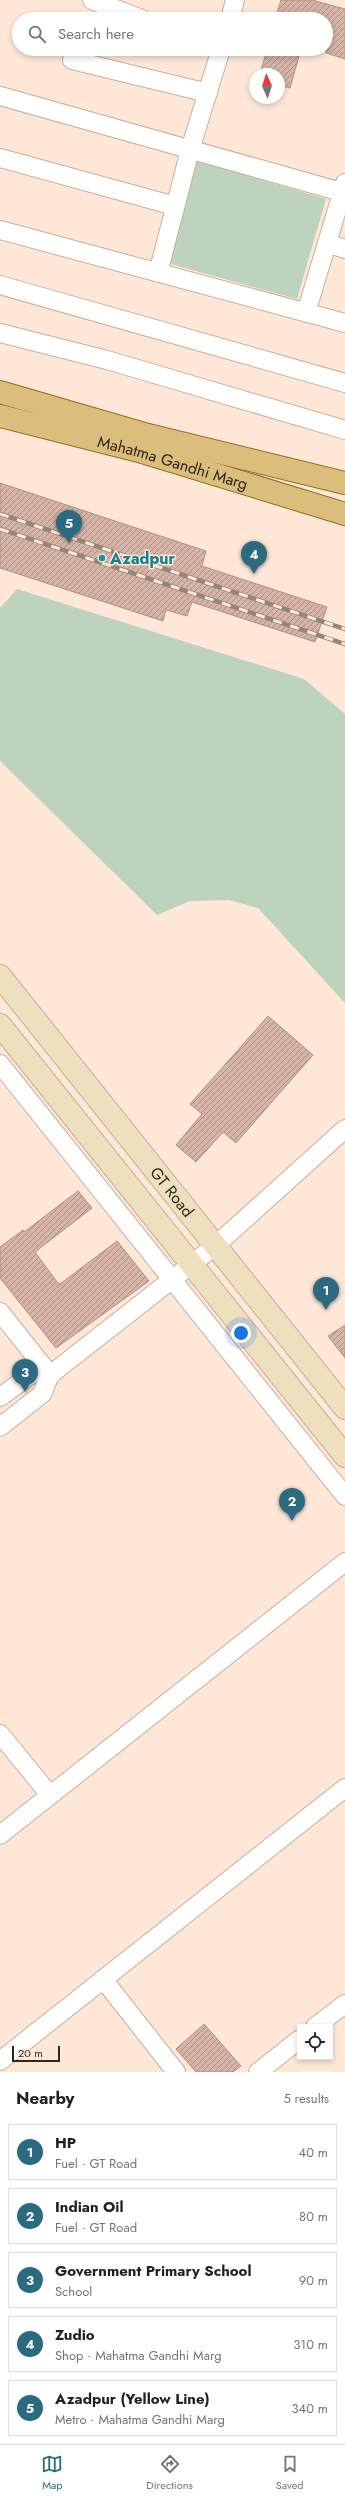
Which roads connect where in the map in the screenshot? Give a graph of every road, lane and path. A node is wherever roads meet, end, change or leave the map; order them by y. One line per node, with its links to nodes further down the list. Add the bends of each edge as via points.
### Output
1 (92, 0): 3 (street)
2 (236, 0): 4 (street)
3 (124, 12)
4 (232, 12)
5 (219, 56): 7 (street)
6 (72, 60): 7 (street)
7 (208, 93): 9 (street)
8 (0, 96): 9 (street)
9 (190, 150): 11 (street); 12 (street)
10 (0, 158): 12 (street)
11 (344, 189): 14 (street)
12 (175, 206): 16 (street)
13 (0, 230): 16 (street)
14 (327, 243): 15 (street); 18 (street)
15 (345, 249)
16 (158, 273): 18 (street)
17 (0, 285): 21 (street)
18 (306, 313): 19 (street)
19 (345, 323)
20 (0, 333): 24 (street, via 107,360)
21 (345, 383)
22 (0, 392): 25 (main road, Mahatma Gandhi Marg, via 148,435)
23 (0, 416): 26 (main road, Mahatma Gandhi Marg, via 139,451)
24 (345, 430)
25 (345, 483)
26 (345, 514)
27 (0, 976): 31 (main road, GT Road)
28 (0, 1025): 32 (main road, GT Road)
29 (0, 1064): 33 (street)
30 (345, 1129): 31 (street)
31 (216, 1245): 32 (street); 37 (main road, GT Road)
32 (192, 1265): 33 (street); 39 (main road, GT Road)
33 (172, 1279): 35 (street); 40 (street)
34 (0, 1312): 35 (street)
35 (46, 1370): 36 (street); 38 (street, via 42,1394)
36 (0, 1397)
37 (345, 1408)
38 (0, 1427)
39 (345, 1456)
40 (345, 1496)
41 (345, 1562): 44 (street)
42 (0, 1734): 44 (street)
43 (345, 1788): 46 (street)
44 (50, 1795): 45 (street)
45 (0, 1835)
46 (103, 1979): 50 (street); 51 (street)
47 (345, 2004): 48 (street)
48 (319, 2024)
49 (297, 2041): 52 (street)
50 (0, 2061)
51 (176, 2072)
52 (258, 2072)

